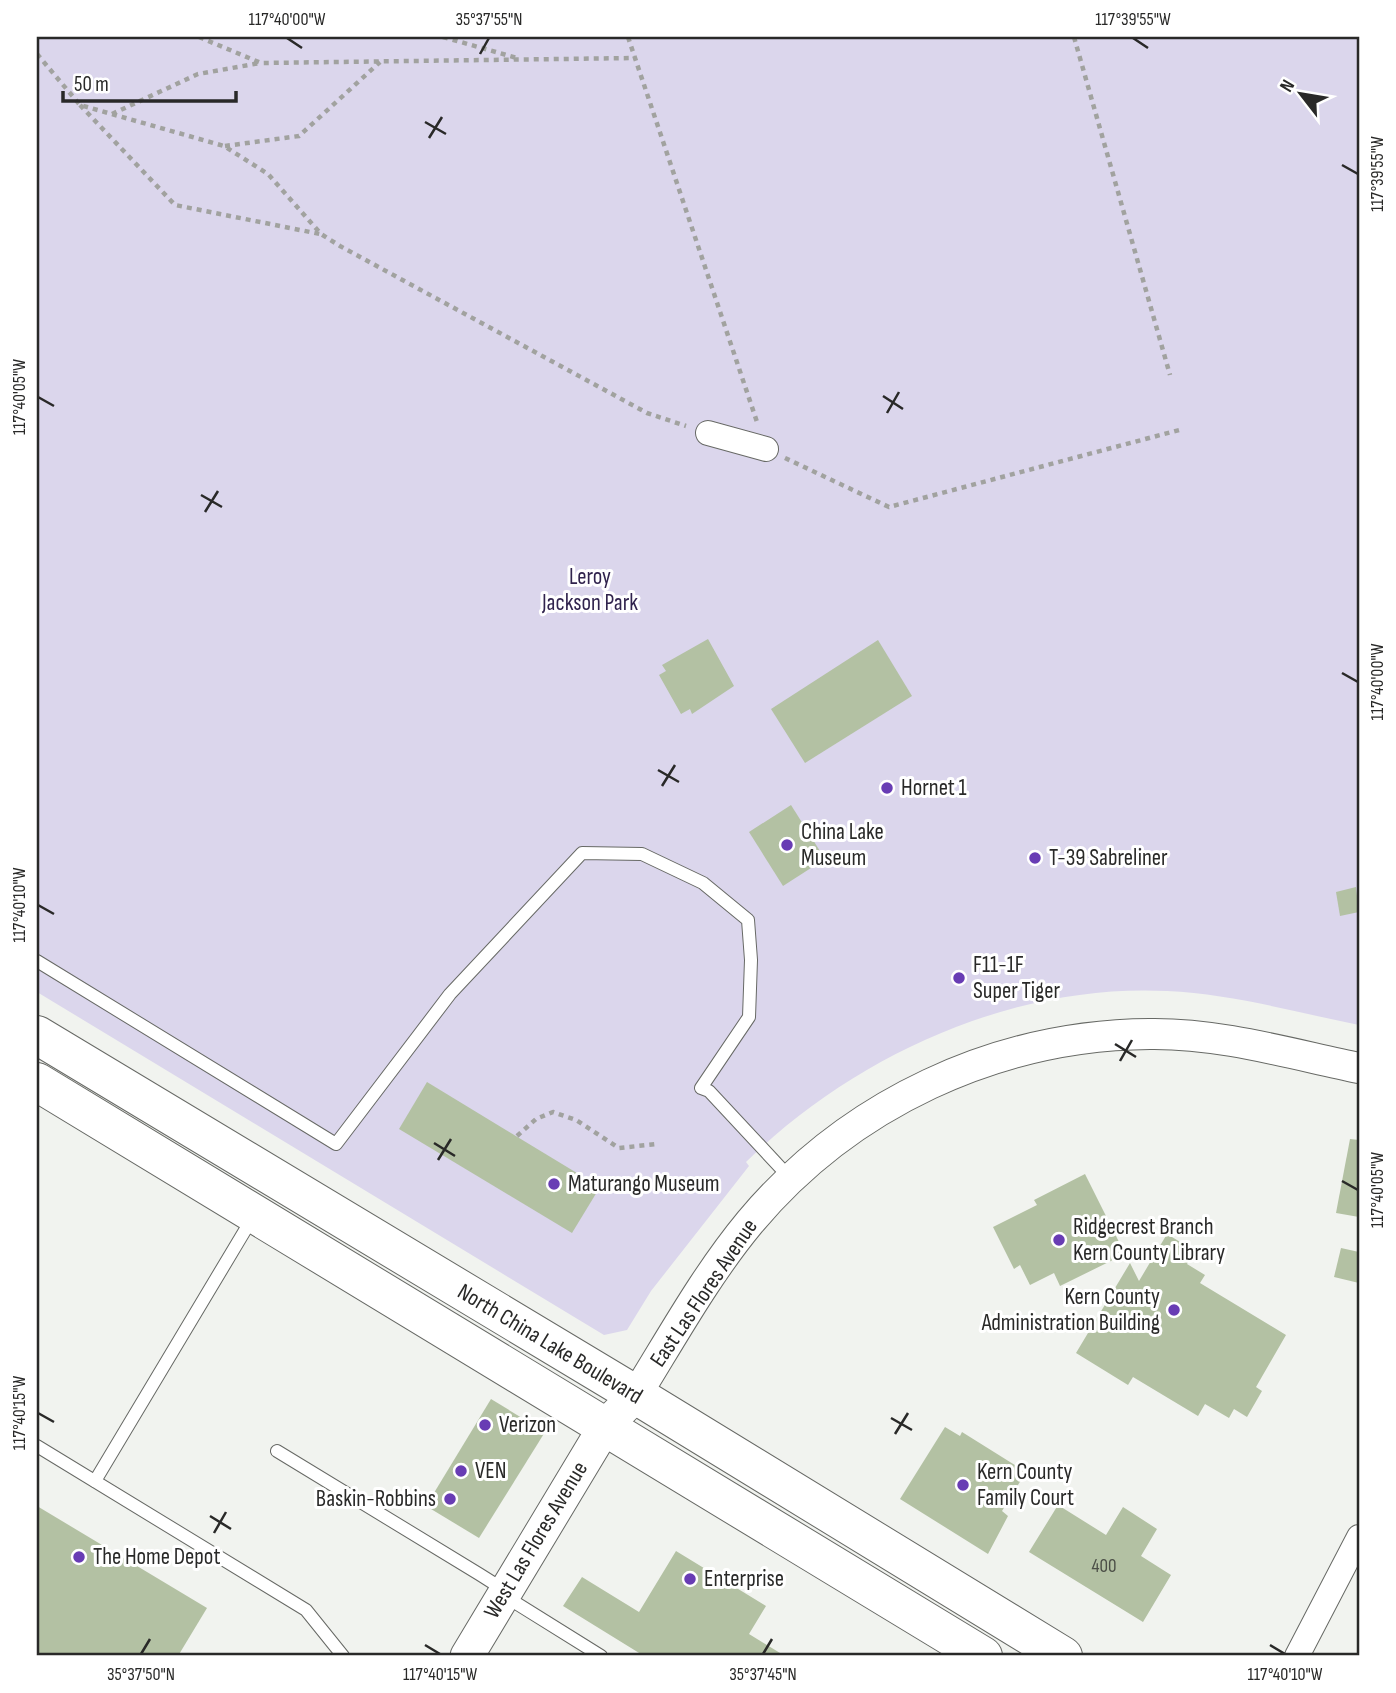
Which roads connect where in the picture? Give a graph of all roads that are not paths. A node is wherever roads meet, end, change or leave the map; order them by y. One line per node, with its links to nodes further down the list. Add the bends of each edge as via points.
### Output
1 (708, 433): 2 (street)
2 (766, 449)
3 (37, 961): 9 (lane, via 335,1144 450,993 582,853 642,854 703,883 748,920 749,1017 701,1088 709,1091)
4 (37, 1035): 8 (main road, North China Lake Boulevard)
5 (37, 1059): 8 (main road, via 102,1099)
6 (1359, 1068): 9 (street, East Las Flores Avenue, via 1193,1037 1139,1034 1051,1043 926,1083 843,1136)
7 (37, 1082): 10 (main road, North China Lake Boulevard)
8 (163, 1112): 11 (main road, North China Lake Boulevard)
9 (792, 1180): 11 (street, East Las Flores Avenue, via 722,1259)
10 (254, 1214): 12 (main road, North China Lake Boulevard); 15 (lane)
11 (636, 1395): 12 (main road, West Las Flores Avenue); 22 (main road, North China Lake Boulevard)
12 (606, 1425): 17 (main road, West Las Flores Avenue); 21 (main road, North China Lake Boulevard)
13 (37, 1446): 15 (lane)
14 (277, 1451): 17 (lane, via 498,1586)
15 (95, 1481): 18 (lane, via 306,1610)
16 (1359, 1537): 23 (street)
17 (503, 1595): 19 (main road, West Las Flores Avenue); 20 (lane)
18 (344, 1656)
19 (467, 1656)
20 (601, 1656)
21 (983, 1656)
22 (1063, 1656)
23 (1297, 1656)

